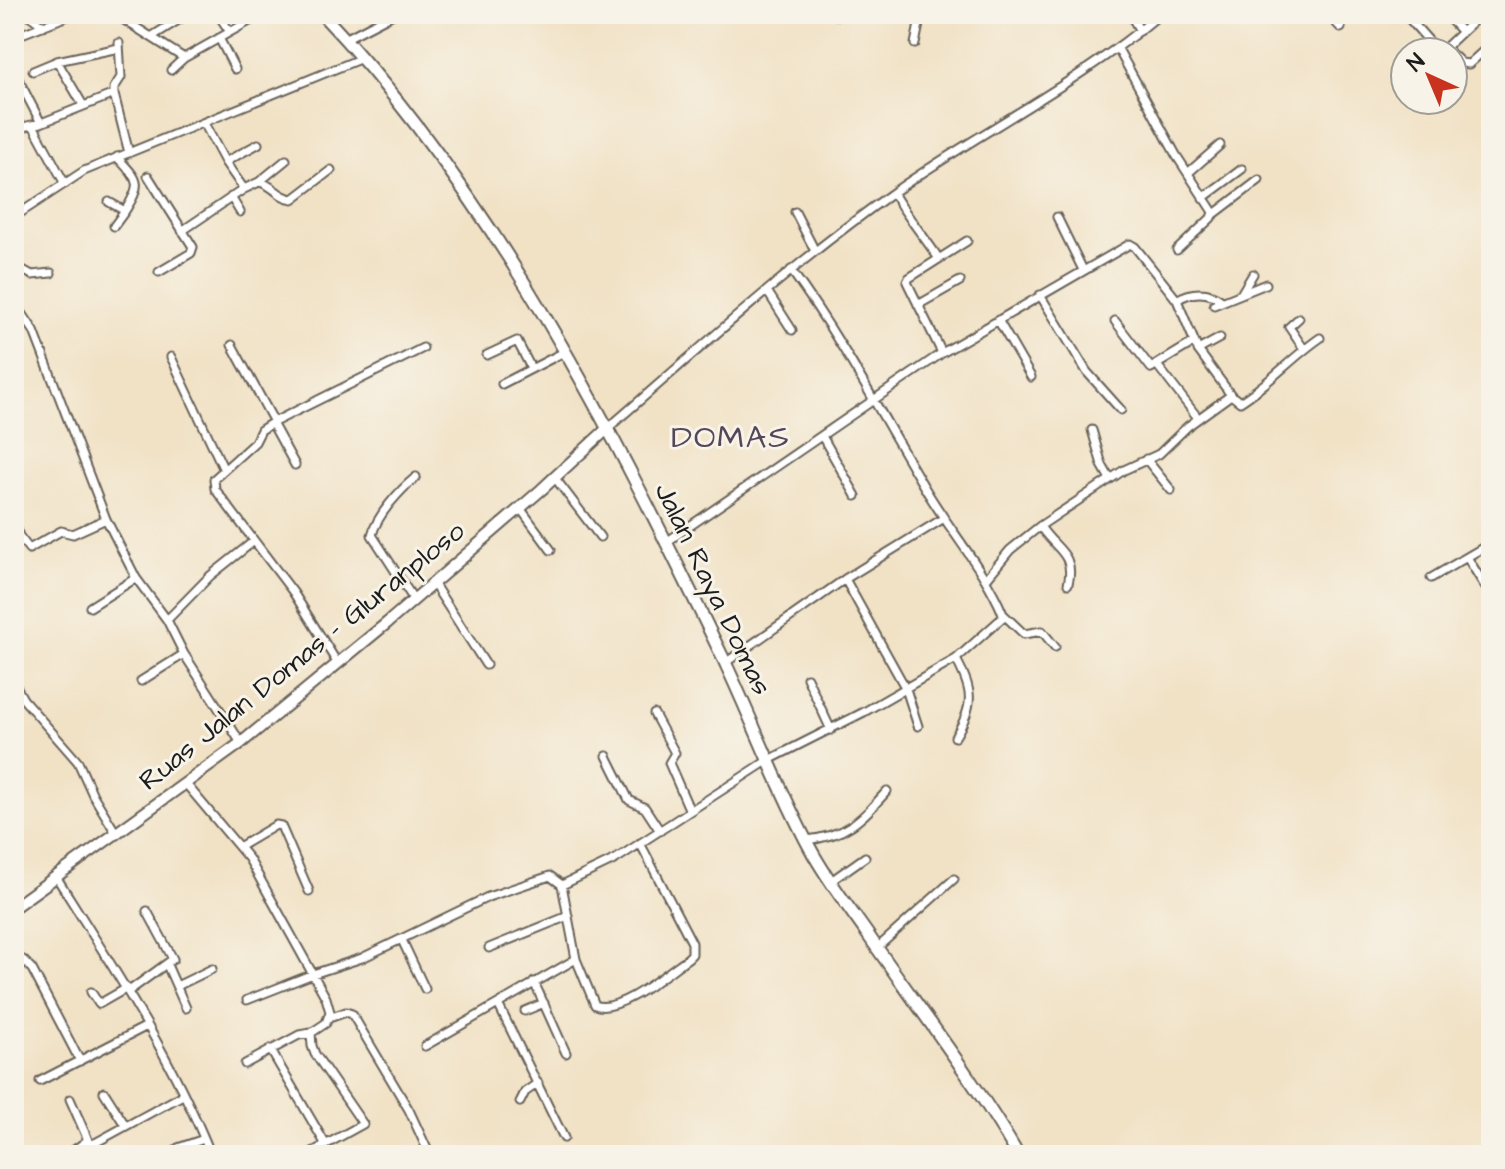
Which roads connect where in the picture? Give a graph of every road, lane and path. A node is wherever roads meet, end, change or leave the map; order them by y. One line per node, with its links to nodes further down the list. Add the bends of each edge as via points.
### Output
1 (28, 14): 17 (street)
2 (73, 14): 17 (street)
3 (108, 14): 4 (street)
4 (116, 14): 25 (street)
5 (188, 14): 25 (street)
6 (218, 14): 20 (street)
7 (262, 14): 20 (street)
8 (322, 14): 27 (highway, Jalan Raya Domas)
9 (393, 14): 27 (street)
10 (921, 14): 28 (street)
11 (1130, 14): 19 (street)
12 (1160, 14): 19 (street)
13 (1328, 14): 18 (street)
14 (1405, 14): 22 (street)
15 (1445, 14): 21 (street)
16 (1481, 14): 21 (street)
17 (43, 26): 24 (street)
18 (1341, 28)
19 (1140, 31): 30 (street)
20 (230, 32): 26 (street)
21 (1462, 32): 23 (street)
22 (1424, 36)
23 (1459, 36)
24 (14, 37)
25 (151, 37): 31 (street)
26 (219, 38): 31 (street); 35 (street)
27 (345, 39): 32 (highway, Jalan Raya Domas)
28 (915, 44)
29 (1491, 44): 34 (street)
30 (1118, 49): 52 (street); 58 (street)
31 (184, 58): 36 (street)
32 (362, 58): 41 (street); 101 (highway, Jalan Raya Domas, via 449,169)
33 (57, 61): 38 (street); 39 (street, via 119,46 121,77); 40 (street)
34 (1469, 64)
35 (235, 69)
36 (171, 70)
37 (14, 71): 42 (street)
38 (33, 71)
39 (114, 94): 40 (street); 46 (street)
40 (83, 105): 42 (street)
41 (204, 123): 46 (street); 49 (street)
42 (37, 124): 43 (street); 56 (street)
43 (18, 128)
44 (258, 144): 49 (street)
45 (1220, 145): 52 (street)
46 (129, 153): 47 (street)
47 (117, 157): 56 (street); 63 (street, via 138,186)
48 (286, 160): 55 (street)
49 (225, 162): 57 (street)
50 (1242, 169): 60 (street)
51 (331, 170): 55 (street, via 293,199)
52 (1188, 173): 60 (street)
53 (148, 176): 70 (street)
54 (1259, 180): 67 (street)
55 (259, 182): 57 (street)
56 (65, 184): 66 (street)
57 (244, 189): 59 (street)
58 (893, 193): 73 (street); 74 (street)
59 (231, 197): 64 (street); 70 (street)
60 (1203, 198): 67 (street)
61 (109, 202): 63 (street)
62 (14, 205): 66 (street)
63 (125, 211): 69 (street)
64 (240, 212)
65 (795, 212): 73 (street)
66 (17, 215)
67 (1213, 215): 72 (street)
68 (1057, 217): 77 (street)
69 (114, 226)
70 (182, 231): 78 (street, via 193,247 191,253)
71 (967, 241): 74 (street)
72 (1177, 250)
73 (815, 251): 76 (street)
74 (939, 259): 89 (street, via 907,282)
75 (14, 265): 79 (street, via 32,275)
76 (791, 270): 83 (street); 110 (street)
77 (1083, 270): 85 (street); 86 (street, via 1130,244)
78 (159, 272)
79 (51, 273)
80 (1253, 274): 84 (street)
81 (960, 281): 89 (street)
82 (1266, 284): 84 (street)
83 (767, 291): 94 (street); 114 (street)
84 (1241, 294): 88 (street)
85 (1040, 295): 92 (street); 111 (street, via 1087,372)
86 (1177, 300): 88 (street, via 1195,293); 98 (street)
87 (14, 301): 127 (street, via 34,331)
88 (1222, 301): 90 (street)
89 (918, 305): 102 (street)
90 (1214, 305)
91 (1299, 318): 100 (street, via 1289,327)
92 (998, 320): 102 (street); 107 (street)
93 (1115, 321): 105 (street, via 1146,365)
94 (792, 330)
95 (1220, 338): 98 (street)
96 (1320, 338): 100 (street)
97 (232, 345): 113 (street)
98 (1196, 346): 105 (street); 109 (street)
99 (423, 348): 113 (street)
100 (1304, 349): 109 (street, via 1242,401)
101 (566, 351): 106 (street); 114 (highway, Jalan Raya Domas)
102 (942, 353): 110 (street)
103 (487, 355): 106 (street, via 517,341)
104 (171, 357): 119 (street)
105 (1157, 365): 112 (street)
106 (531, 368): 108 (street)
107 (1031, 377)
108 (502, 384)
109 (1231, 395): 112 (street)
110 (874, 399): 116 (street); 126 (street)
111 (1121, 410)
112 (1198, 418): 117 (street, via 1159,454)
113 (273, 423): 118 (street); 119 (street)
114 (608, 428): 121 (main road, Ruas Jalan Domas - Gluranploso); 133 (highway, Jalan Raya Domas)
115 (1092, 430): 122 (street)
116 (822, 436): 124 (street); 133 (street)
117 (1146, 459): 122 (street); 123 (street)
118 (295, 465)
119 (224, 470): 132 (street, via 214,479 215,489)
120 (416, 477): 146 (street, via 372,530)
121 (555, 478): 125 (main road, Ruas Jalan Domas - Gluranploso); 131 (street)
122 (1110, 479): 129 (street)
123 (1171, 490)
124 (856, 496)
125 (520, 508): 135 (street); 143 (main road, Ruas Jalan Domas - Gluranploso)
126 (944, 518): 139 (street); 141 (street)
127 (106, 519): 130 (street, via 73,534 61,531 29,549); 138 (street)
128 (15, 526): 130 (street)
129 (1040, 526): 139 (street); 144 (street, via 1067,556)
130 (16, 537)
131 (600, 537)
132 (254, 541): 149 (street); 154 (street)
133 (665, 543): 153 (highway, Jalan Raya Domas)
134 (1491, 543): 136 (street)
135 (551, 550)
136 (1467, 557): 140 (street); 142 (street)
137 (1491, 577): 142 (street)
138 (136, 578): 147 (street); 149 (street)
139 (987, 578): 148 (street)
140 (1431, 578)
141 (845, 579): 153 (street); 159 (street)
142 (1482, 582): 145 (street)
143 (433, 583): 146 (main road, Ruas Jalan Domas - Gluranploso); 155 (street)
144 (1068, 584)
145 (1491, 596)
146 (414, 600): 154 (main road, Ruas Jalan Domas - Gluranploso)
147 (90, 607)
148 (1003, 614): 150 (street, via 1024,634 1042,631); 152 (street)
149 (167, 620): 151 (street)
150 (1055, 647)
151 (184, 654): 157 (street); 166 (street)
152 (956, 659): 159 (street); 165 (street, via 970,689)
153 (725, 663): 168 (highway, Jalan Raya Domas)
154 (338, 664): 166 (main road, Ruas Jalan Domas - Gluranploso)
155 (486, 665)
156 (807, 678): 164 (street)
157 (141, 681)
158 (14, 683): 160 (street)
159 (906, 689): 163 (street); 164 (street)
160 (23, 699): 161 (street); 173 (street, via 78,762)
161 (14, 705)
162 (654, 714): 171 (street, via 675,753 669,763)
163 (918, 726)
164 (831, 730): 168 (street)
165 (955, 737)
166 (241, 743): 169 (main road, Ruas Jalan Domas - Gluranploso)
167 (607, 756): 172 (street, via 629,800 645,808)
168 (767, 761): 171 (street); 174 (highway, Jalan Raya Domas)
169 (186, 784): 173 (main road, Ruas Jalan Domas - Gluranploso); 176 (street)
170 (887, 791): 174 (street, via 856,824 828,838)
171 (690, 811): 172 (street)
172 (660, 831): 175 (street)
173 (116, 833): 178 (main road, Ruas Jalan Domas - Gluranploso)
174 (806, 840): 180 (highway, Jalan Raya Domas)
175 (640, 843): 181 (street); 190 (street, via 692,943 692,954 608,1007 595,1005)
176 (239, 847): 182 (street, via 281,826); 193 (street)
177 (865, 857): 180 (street)
178 (57, 878): 183 (main road, Ruas Jalan Domas - Gluranploso); 197 (street)
179 (954, 879): 188 (street)
180 (831, 881): 188 (highway, Jalan Raya Domas)
181 (562, 885): 185 (street); 186 (street, via 544,877 488,897)
182 (309, 891)
183 (15, 902)
184 (147, 911): 191 (street, via 172,954)
185 (568, 916): 187 (street); 190 (street)
186 (402, 940): 193 (street); 196 (street)
187 (489, 948)
188 (877, 948): 228 (highway, Jalan Raya Domas)
189 (14, 956): 210 (street, via 32,969)
190 (576, 959): 194 (street)
191 (167, 965): 195 (street); 197 (street)
192 (212, 969): 195 (street)
193 (313, 974): 199 (street); 204 (street, via 326,998)
194 (534, 982): 200 (street); 201 (street)
195 (177, 986): 202 (street)
196 (425, 989)
197 (128, 990): 198 (street, via 99,1004); 205 (street)
198 (91, 992)
199 (247, 1000)
200 (544, 1003): 203 (street); 209 (street)
201 (498, 1004): 207 (street); 213 (street)
202 (186, 1008)
203 (525, 1011)
204 (329, 1018): 206 (street); 223 (street, via 352,1014)
205 (147, 1026): 210 (street); 215 (street)
206 (311, 1033): 208 (street); 222 (street, via 315,1054 363,1124)
207 (425, 1046)
208 (270, 1049): 211 (street); 222 (street)
209 (566, 1053)
210 (80, 1061): 212 (street)
211 (245, 1064)
212 (40, 1081)
213 (538, 1083): 217 (street); 219 (street)
214 (104, 1092): 218 (street)
215 (183, 1095): 218 (street); 220 (street)
216 (70, 1099): 221 (street)
217 (520, 1102)
218 (125, 1125): 221 (street, via 93,1144)
219 (564, 1138)
220 (204, 1139): 225 (street); 226 (street)
221 (88, 1140): 224 (street)
222 (326, 1145): 227 (street)
223 (427, 1149)
224 (70, 1153)
225 (169, 1155)
226 (211, 1155)
227 (307, 1155)
228 (1018, 1155)

